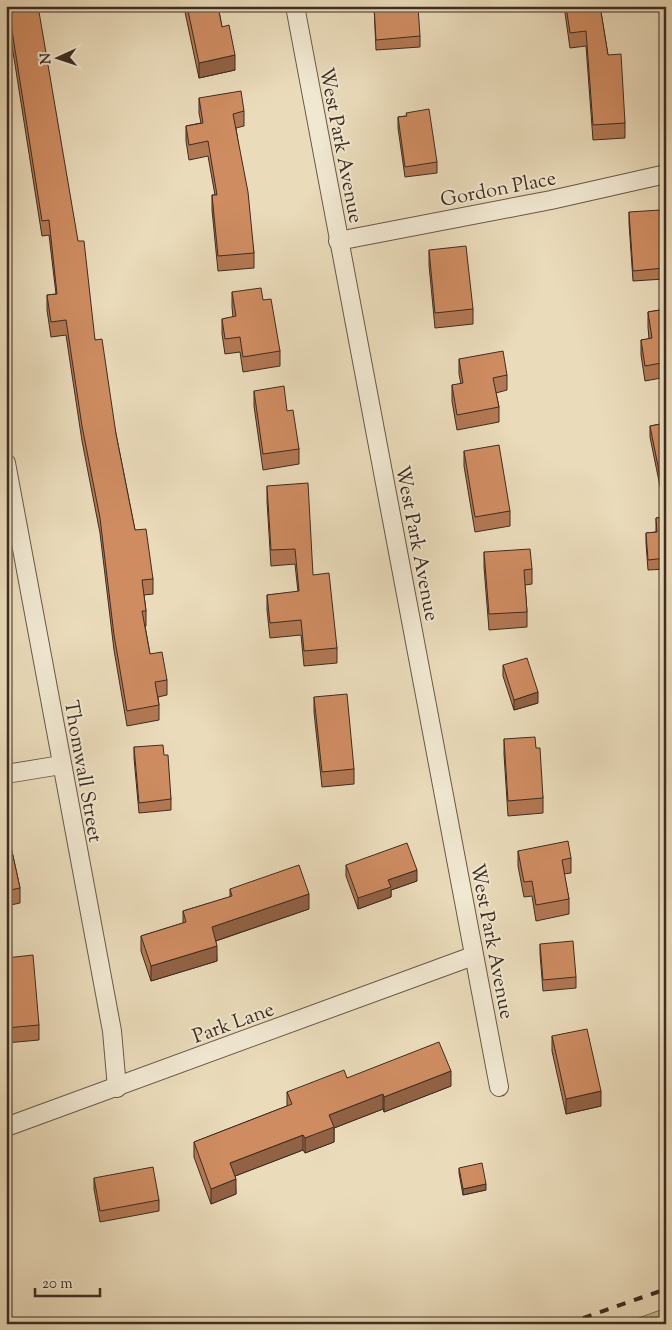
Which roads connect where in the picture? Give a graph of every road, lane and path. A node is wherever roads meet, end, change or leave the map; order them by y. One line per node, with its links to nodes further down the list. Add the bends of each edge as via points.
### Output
1 (295, 6): 3 (street, West Park Avenue)
2 (666, 174): 3 (street, Gordon Place)
3 (338, 241): 7 (street, West Park Avenue)
4 (6, 463): 5 (street, Thomwall Street)
5 (61, 765): 6 (street); 9 (street, Thomwall Street, via 112,1031)
6 (6, 774)
7 (473, 956): 8 (street, West Park Avenue); 9 (street, Park Lane)
8 (499, 1087)
9 (117, 1088): 10 (street, Park Lane)
10 (6, 1127)

